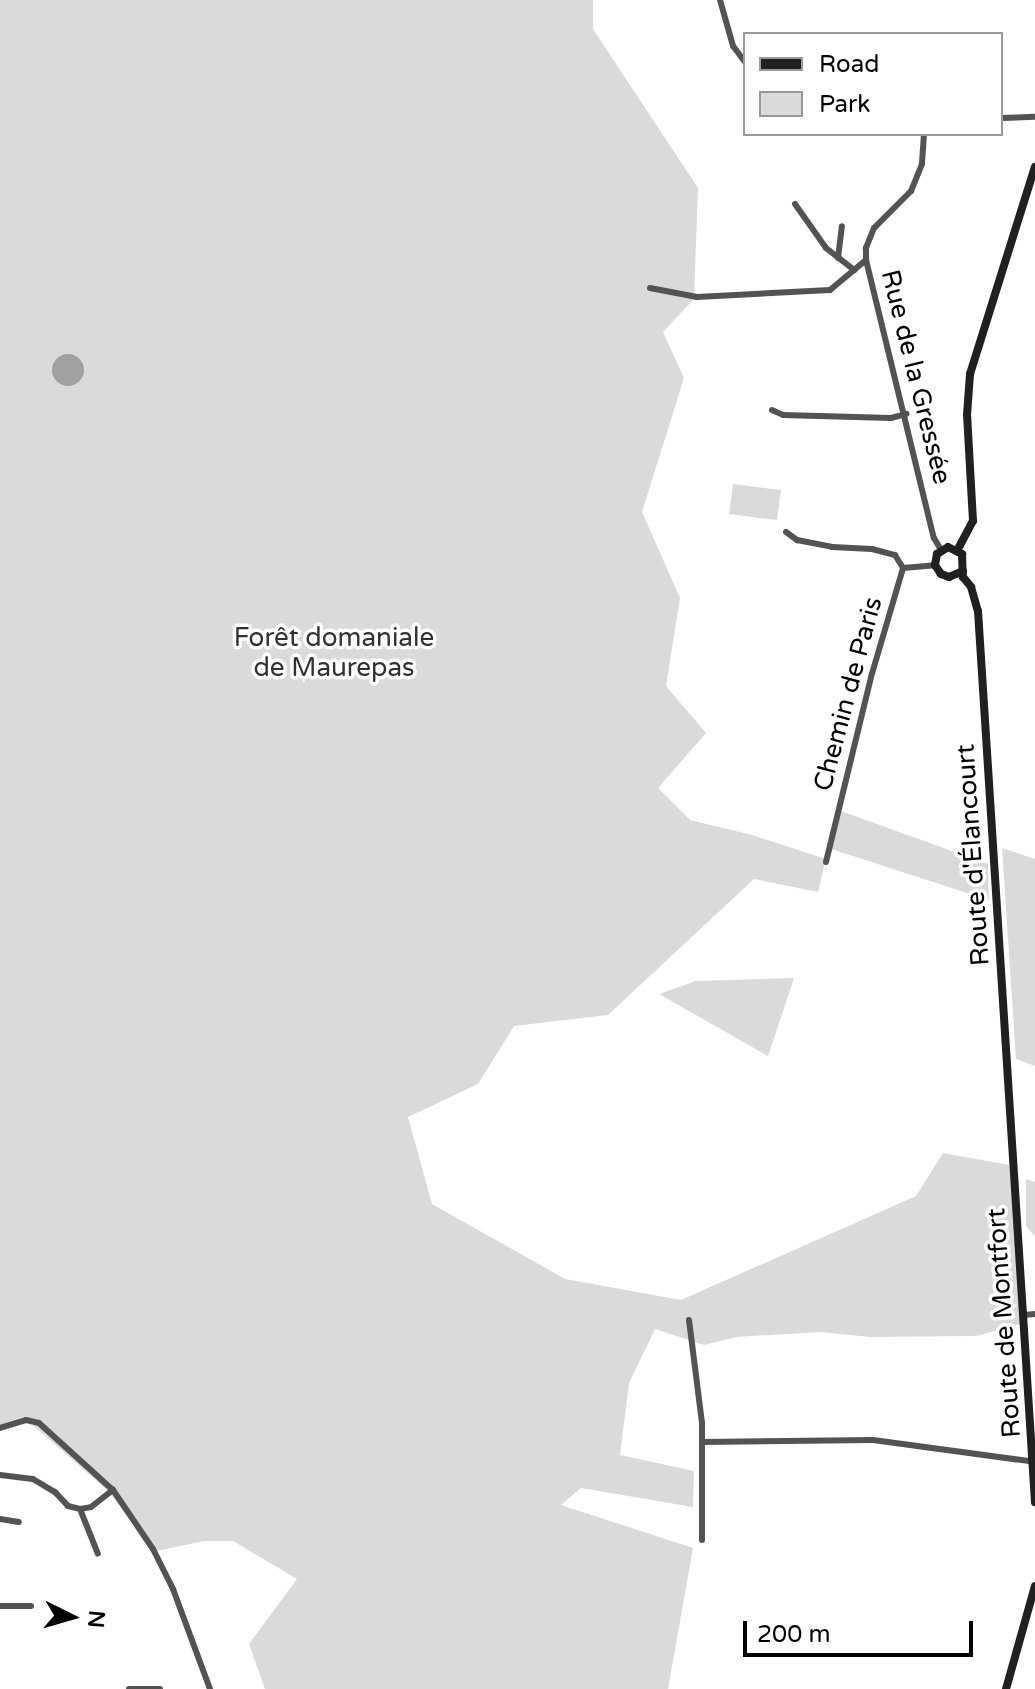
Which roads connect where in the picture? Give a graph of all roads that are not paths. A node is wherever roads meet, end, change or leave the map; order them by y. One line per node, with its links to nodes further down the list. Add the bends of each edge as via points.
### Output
1 (720, 0): 2 (street, via 733,46)
2 (743, 59)
3 (1035, 117): 4 (street)
4 (1003, 118)
5 (924, 136): 10 (street, Rue de la Gressée, via 922,164 911,191 874,228)
6 (1035, 167): 16 (street, via 970,374 973,521)
7 (795, 204): 9 (street)
8 (842, 226): 9 (street)
9 (838, 258): 11 (street)
10 (866, 260): 11 (street); 14 (street, Rue de la Gressée)
11 (854, 270): 12 (street, via 830,290 697,297)
12 (650, 288)
13 (772, 410): 14 (street, via 783,415)
14 (906, 414): 17 (street, Rue de la Gressée)
15 (786, 532): 19 (street, via 797,540 895,555)
16 (958, 549): 17 (street); 20 (street)
17 (941, 550): 18 (street)
18 (935, 565): 19 (street, Chemin de Paris); 20 (street, via 949,577)
19 (903, 568): 21 (street, Chemin de Paris)
20 (963, 571): 22 (street, Route d'Élancourt, via 978,611)
21 (826, 862)
22 (1012, 1141): 24 (street, Route de Montfort)
23 (1035, 1314): 24 (street)
24 (1024, 1315): 28 (street, Route de Montfort)
25 (689, 1320): 27 (street)
26 (0, 1428): 30 (street, via 26,1420 39,1423)
27 (702, 1442): 28 (street, via 873,1440); 35 (street)
28 (1034, 1462): 31 (street, Route de Montfort)
29 (0, 1475): 32 (street, via 33,1479)
30 (113, 1490): 32 (street); 42 (street, via 160,1563)
31 (1035, 1502)
32 (80, 1509): 36 (street)
33 (0, 1519): 34 (street)
34 (19, 1522)
35 (702, 1540)
36 (98, 1554)
37 (1035, 1586): 43 (street)
38 (0, 1606): 39 (street)
39 (31, 1606)
40 (129, 1689): 41 (street)
41 (160, 1689)
42 (210, 1689)
43 (1006, 1689)

